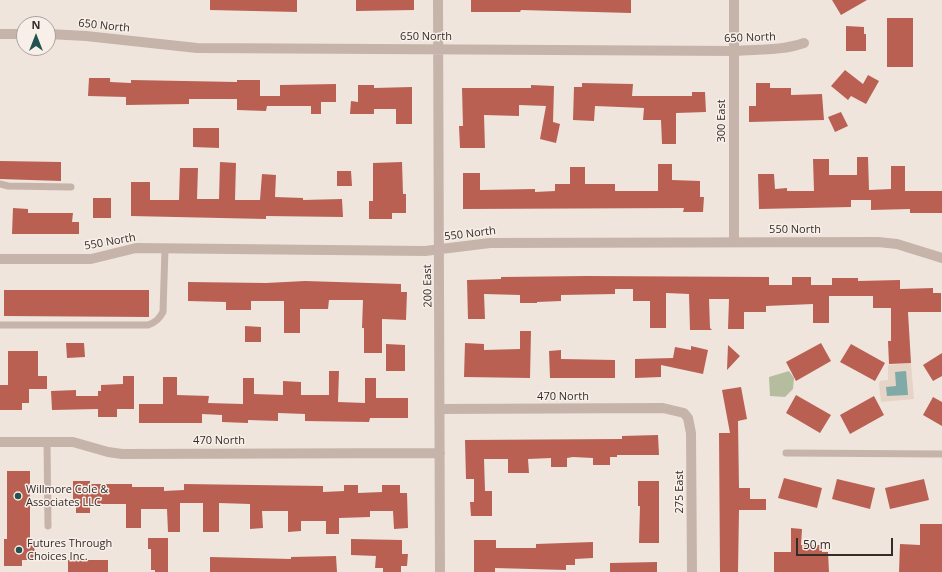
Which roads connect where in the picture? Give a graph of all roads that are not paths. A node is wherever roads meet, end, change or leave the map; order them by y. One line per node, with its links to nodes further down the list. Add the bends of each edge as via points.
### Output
1 (438, 0): 7 (street, 200 East)
2 (734, 0): 8 (street, 300 East)
3 (0, 34): 4 (street)
4 (16, 34)
5 (56, 34): 7 (street, 650 North, via 197,48)
6 (804, 43): 8 (street, 650 North, via 776,50)
7 (438, 49): 8 (street, 650 North); 13 (street, 200 East)
8 (734, 51): 11 (street, 300 East)
9 (0, 184): 10 (lane)
10 (71, 187)
11 (734, 242): 13 (street, 550 North, via 490,243); 14 (street, 550 North, via 888,242)
12 (165, 249): 13 (street, 550 North); 15 (street, 550 North, via 129,248 91,259); 16 (lane, via 164,312 154,323)
13 (439, 250): 17 (street, 200 East)
14 (942, 258)
15 (0, 259)
16 (0, 325)
17 (440, 409): 18 (street, 470 North, via 663,408); 21 (street, 200 East)
18 (684, 413): 26 (street, 275 East, via 688,418 691,433)
19 (0, 442): 20 (street, 470 North)
20 (47, 442): 21 (street, 470 North, via 73,442 122,454); 24 (lane)
21 (440, 452): 25 (street, 200 East)
22 (786, 453): 23 (lane)
23 (942, 454)
24 (48, 526)
25 (440, 572)
26 (692, 572)

